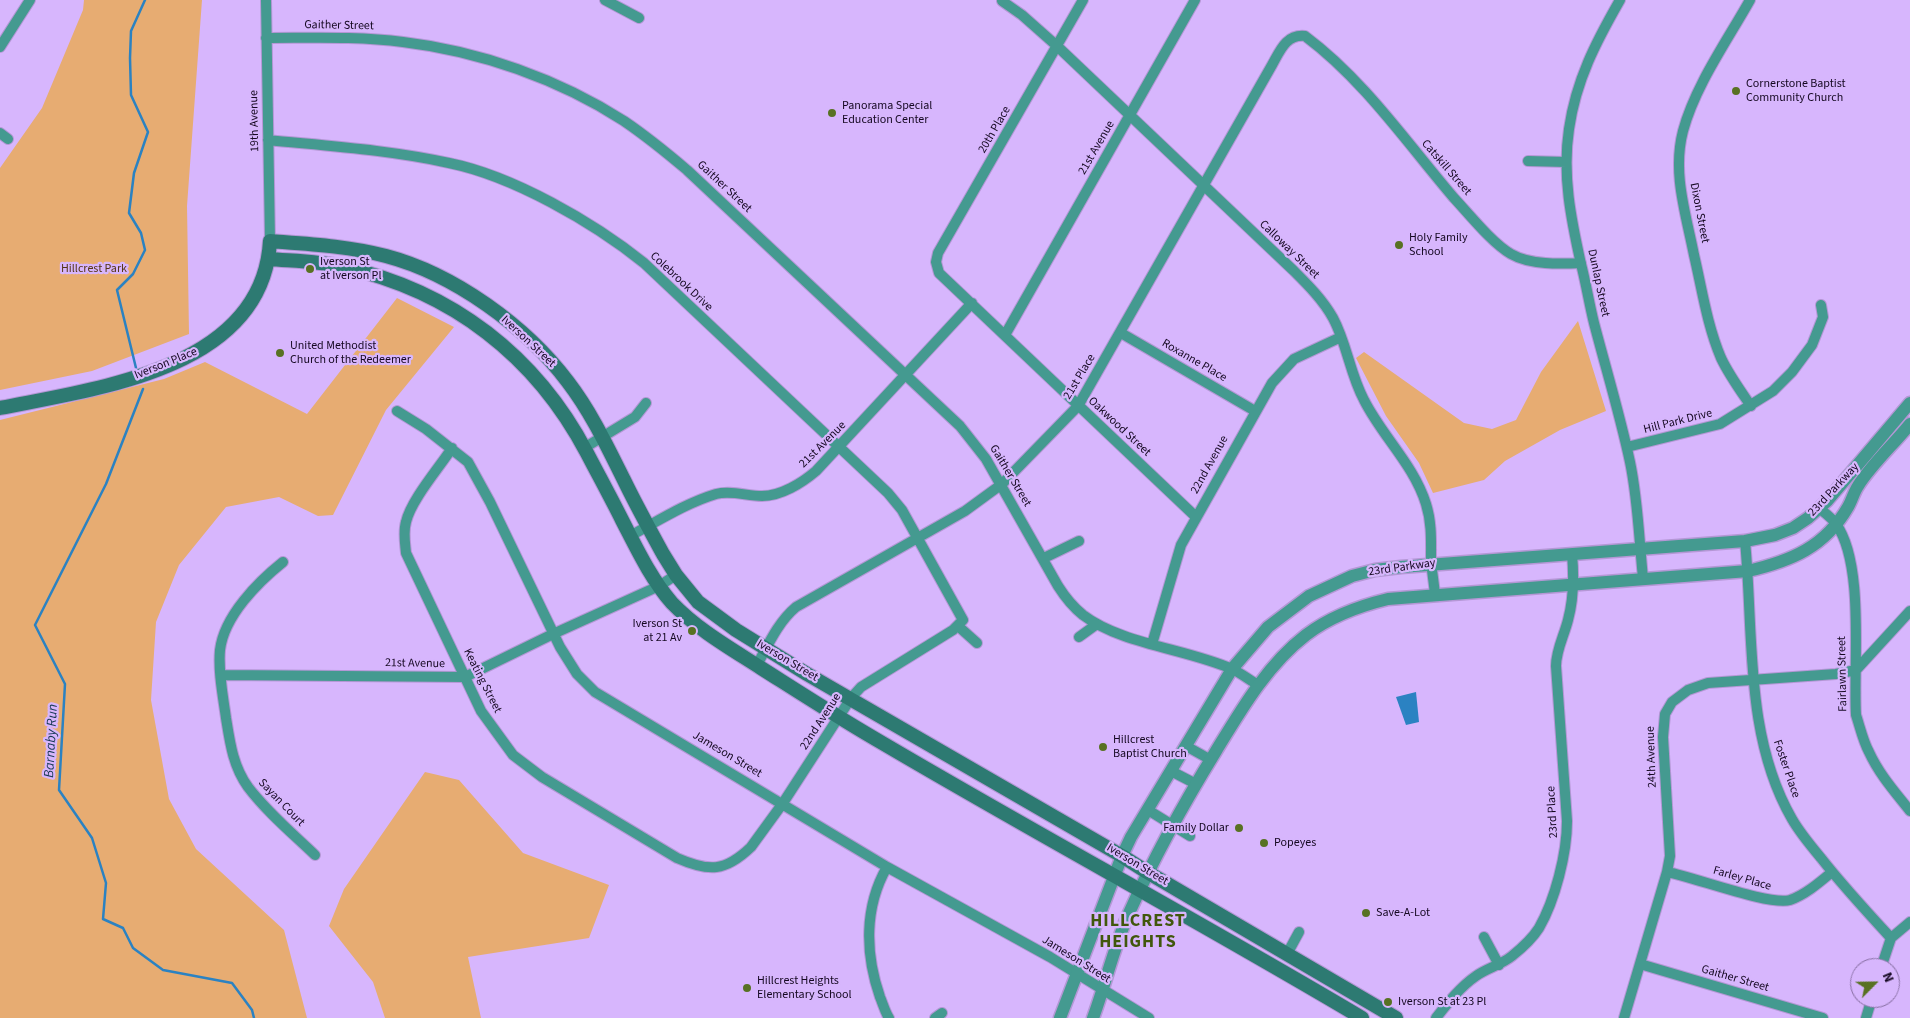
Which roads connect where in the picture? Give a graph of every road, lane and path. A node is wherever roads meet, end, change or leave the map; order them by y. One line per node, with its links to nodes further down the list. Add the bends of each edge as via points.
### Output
1 (30, 0): 13 (street)
2 (266, 0): 10 (street, 19th Avenue)
3 (605, 0): 9 (street)
4 (1082, 0): 12 (street, 20th Place)
5 (1195, 0): 14 (street, 21st Avenue)
6 (1620, 0): 17 (street, Dunlap Street, via 1580,83 1568,131)
7 (1750, 0): 32 (street, Dixon Street, via 1696,96 1680,144 1680,193 1702,296 1720,357)
8 (1002, 1): 12 (street, Calloway Street)
9 (638, 18)
10 (266, 38): 15 (street, 19th Avenue); 28 (street, Gaither Street, via 378,39 466,53 503,64 576,94 624,121 687,170)
11 (1315, 45): 18 (street, 21st Place, via 1302,36 1286,42); 21 (street, Catskill Street, via 1380,109 1500,246 1516,257 1530,260)
12 (1056, 46): 14 (street, Calloway Street); 22 (street, 20th Place, via 938,253)
13 (0, 47)
14 (1130, 115): 18 (street, Calloway Street); 26 (street, 21st Avenue)
15 (268, 140): 19 (street, 19th Avenue); 41 (street, Colebrook Drive, via 451,163 494,176 540,197 626,248 644,263)
16 (1528, 161): 17 (street)
17 (1566, 162): 21 (street, Dunlap Street, via 1568,199)
18 (1203, 184): 25 (street, 21st Place); 27 (street, Calloway Street, via 1314,292)
19 (270, 241): 20 (main road, Iverson Place); 37 (main road, Iverson Street, via 340,247 387,256 428,272 472,296 517,329 552,363 579,398)
20 (269, 259): 33 (main road, Iverson Place, via 263,279 246,308 216,339 199,351 167,366 118,382); 40 (main road, Iverson Street, via 326,263 379,276 408,286 458,313 532,372 560,408)
21 (1581, 263): 38 (street, Dunlap Street)
22 (939, 273): 23 (street, Oakwood Street)
23 (972, 303): 26 (street, Oakwood Street); 28 (street, 21st Avenue)
24 (1821, 305): 32 (street, Hill Park Drive, via 1823,317 1812,345 1773,392)
25 (1121, 333): 31 (street, 21st Place); 34 (street, Roxanne Place)
26 (1005, 335): 31 (street, Oakwood Street)
27 (1341, 337): 34 (street, 22nd Avenue, via 1294,359 1272,383); 55 (street, Calloway Street, via 1364,400 1420,487 1431,520)
28 (906, 376): 41 (street, 21st Avenue); 42 (street, Gaither Street, via 974,442)
29 (646, 403): 37 (street, via 635,417)
30 (1910, 403): 43 (street, 23rd Parkway)
31 (1078, 406): 42 (street, 21st Place); 44 (street, Oakwood Street)
32 (1750, 406): 38 (street, Hill Park Drive, via 1720,424)
33 (0, 408)
34 (1255, 411): 44 (street, 22nd Avenue)
35 (397, 412): 39 (street, Jameson Street)
36 (1910, 424): 45 (street, 23rd Parkway, via 1858,486)
37 (602, 437): 40 (street); 46 (main road, Iverson Street)
38 (1627, 447): 51 (street, Dunlap Street, via 1637,501)
39 (452, 448): 65 (street, Jameson Street, via 468,462 479,479); 74 (street, Keating Street, via 410,510 404,537 406,553)
40 (584, 448): 47 (main road, Iverson Street)
41 (838, 448): 46 (street, 21st Avenue, via 809,477 790,488 770,496 718,494); 48 (street, Colebrook Drive, via 888,493)
42 (1002, 484): 48 (street, 21st Place); 53 (street, Gaither Street)
43 (1820, 508): 45 (street); 50 (street, 23rd Parkway, via 1793,528)
44 (1196, 517): 68 (street, 22nd Avenue, via 1175,560)
45 (1836, 524): 56 (street, 23rd Parkway, via 1821,540 1797,556); 72 (street, Fairlawn Street, via 1852,568)
46 (648, 526): 47 (street, 21st Avenue); 57 (main road, Iverson Street)
47 (630, 536): 60 (main road, Iverson Street)
48 (919, 538): 63 (street, Colebrook Drive); 69 (street, 21st Place, via 796,607 780,625)
49 (1079, 541): 53 (street)
50 (1745, 541): 51 (street, 23rd Parkway); 56 (street, Foster Place)
51 (1640, 548): 52 (street, 23rd Parkway); 58 (street, Dunlap Street)
52 (1572, 554): 55 (street, 23rd Parkway); 59 (street, 23rd Place)
53 (1044, 558): 64 (street, Gaither Street, via 1067,598)
54 (283, 562): 73 (street, Sayan Court, via 264,578 235,613 222,640)
55 (1432, 564): 61 (street, Calloway Street); 71 (street, 23rd Parkway, via 1375,570 1352,576 1309,596 1268,627)
56 (1748, 571): 58 (street, 23rd Parkway); 75 (street, Foster Place)
57 (676, 575): 60 (street, 21st Avenue); 69 (main road, Iverson Street, via 706,608)
58 (1643, 578): 59 (street, 23rd Parkway)
59 (1574, 584): 61 (street, 23rd Parkway); 104 (street, 23rd Place, via 1556,666 1567,842 1550,904 1538,929 1528,942)
60 (659, 586): 65 (street, 21st Avenue); 70 (main road, Iverson Street, via 691,621)
61 (1435, 595): 76 (street, 23rd Parkway, via 1372,602 1331,619 1304,636)
62 (1910, 611): 72 (street)
63 (961, 623): 67 (street, Colebrook Drive); 77 (street, 22nd Avenue, via 861,687)
64 (1097, 624): 66 (street); 68 (street, Gaither Street)
65 (553, 634): 74 (street, 21st Avenue); 83 (street, Jameson Street, via 569,664 595,692)
66 (1079, 637)
67 (977, 643)
68 (1152, 644): 71 (street, Gaither Street)
69 (766, 649): 70 (street, 21st Place); 77 (main road, Iverson Street)
70 (757, 665): 78 (main road, Iverson Street)
71 (1232, 669): 76 (street, Gaither Street); 79 (street, 23rd Parkway)
72 (1856, 670): 75 (street, 24th Avenue); 85 (street, Fairlawn Street, via 1856,714 1868,751 1881,774)
73 (221, 676): 74 (street, 21st Avenue); 89 (street, Sayan Court, via 232,751 240,775 257,797)
74 (465, 677): 88 (street, Keating Street, via 481,710 513,755 542,777 677,858 708,868 733,862)
75 (1755, 680): 93 (street, 24th Avenue, via 1702,685 1681,694 1668,707 1663,722 1670,842); 94 (street, Foster Place, via 1758,719 1773,779 1792,820)
76 (1258, 685): 80 (street, 23rd Parkway)
77 (851, 698): 78 (street, 22nd Avenue); 90 (main road, Iverson Street)
78 (838, 718): 83 (street, 22nd Avenue); 95 (main road, Iverson Street)
79 (1186, 746): 80 (street); 81 (street, 23rd Parkway)
80 (1211, 760): 82 (street, 23rd Parkway)
81 (1171, 771): 82 (street); 84 (street, 23rd Parkway)
82 (1196, 784): 86 (street, 23rd Parkway)
83 (783, 804): 88 (street, 22nd Avenue); 91 (street, Jameson Street)
84 (1148, 810): 86 (street); 90 (street, 23rd Parkway)
85 (1910, 811)
86 (1172, 825): 87 (street); 92 (street, 23rd Parkway)
87 (1190, 836)
88 (751, 847)
89 (315, 855)
90 (1122, 856): 92 (main road, Iverson Street); 95 (street, 23rd Parkway)
91 (887, 867): 105 (street, Jameson Street); 107 (street, via 878,882 868,932 873,978)
92 (1147, 872): 96 (street, 23rd Parkway); 101 (main road, Iverson Street)
93 (1667, 872): 94 (street, Farley Place, via 1782,901 1793,899); 103 (street, 24th Avenue)
94 (1832, 872): 100 (street, Foster Place)
95 (1114, 876): 96 (main road, Iverson Street); 105 (street, 23rd Parkway)
96 (1140, 890): 106 (street, 23rd Parkway); 111 (main road, Iverson Street)
97 (1910, 922): 100 (street)
98 (1299, 932): 101 (street)
99 (1484, 937): 104 (street)
100 (1891, 938): 102 (street)
101 (1287, 954): 112 (main road, Iverson Street)
102 (1884, 958)
103 (1640, 964): 114 (street, 24th Avenue); 115 (street, Gaither Street)
104 (1499, 965): 113 (street, 23rd Place, via 1471,980)
105 (1076, 973): 106 (street, Jameson Street); 108 (street, 23rd Parkway)
106 (1103, 991): 109 (street, 23rd Parkway); 110 (street, Jameson Street)
107 (889, 1018)
108 (1060, 1018)
109 (1093, 1018)
110 (1149, 1018)
111 (1362, 1018)
112 (1396, 1018)
113 (1436, 1018)
114 (1624, 1018)
115 (1823, 1018)

